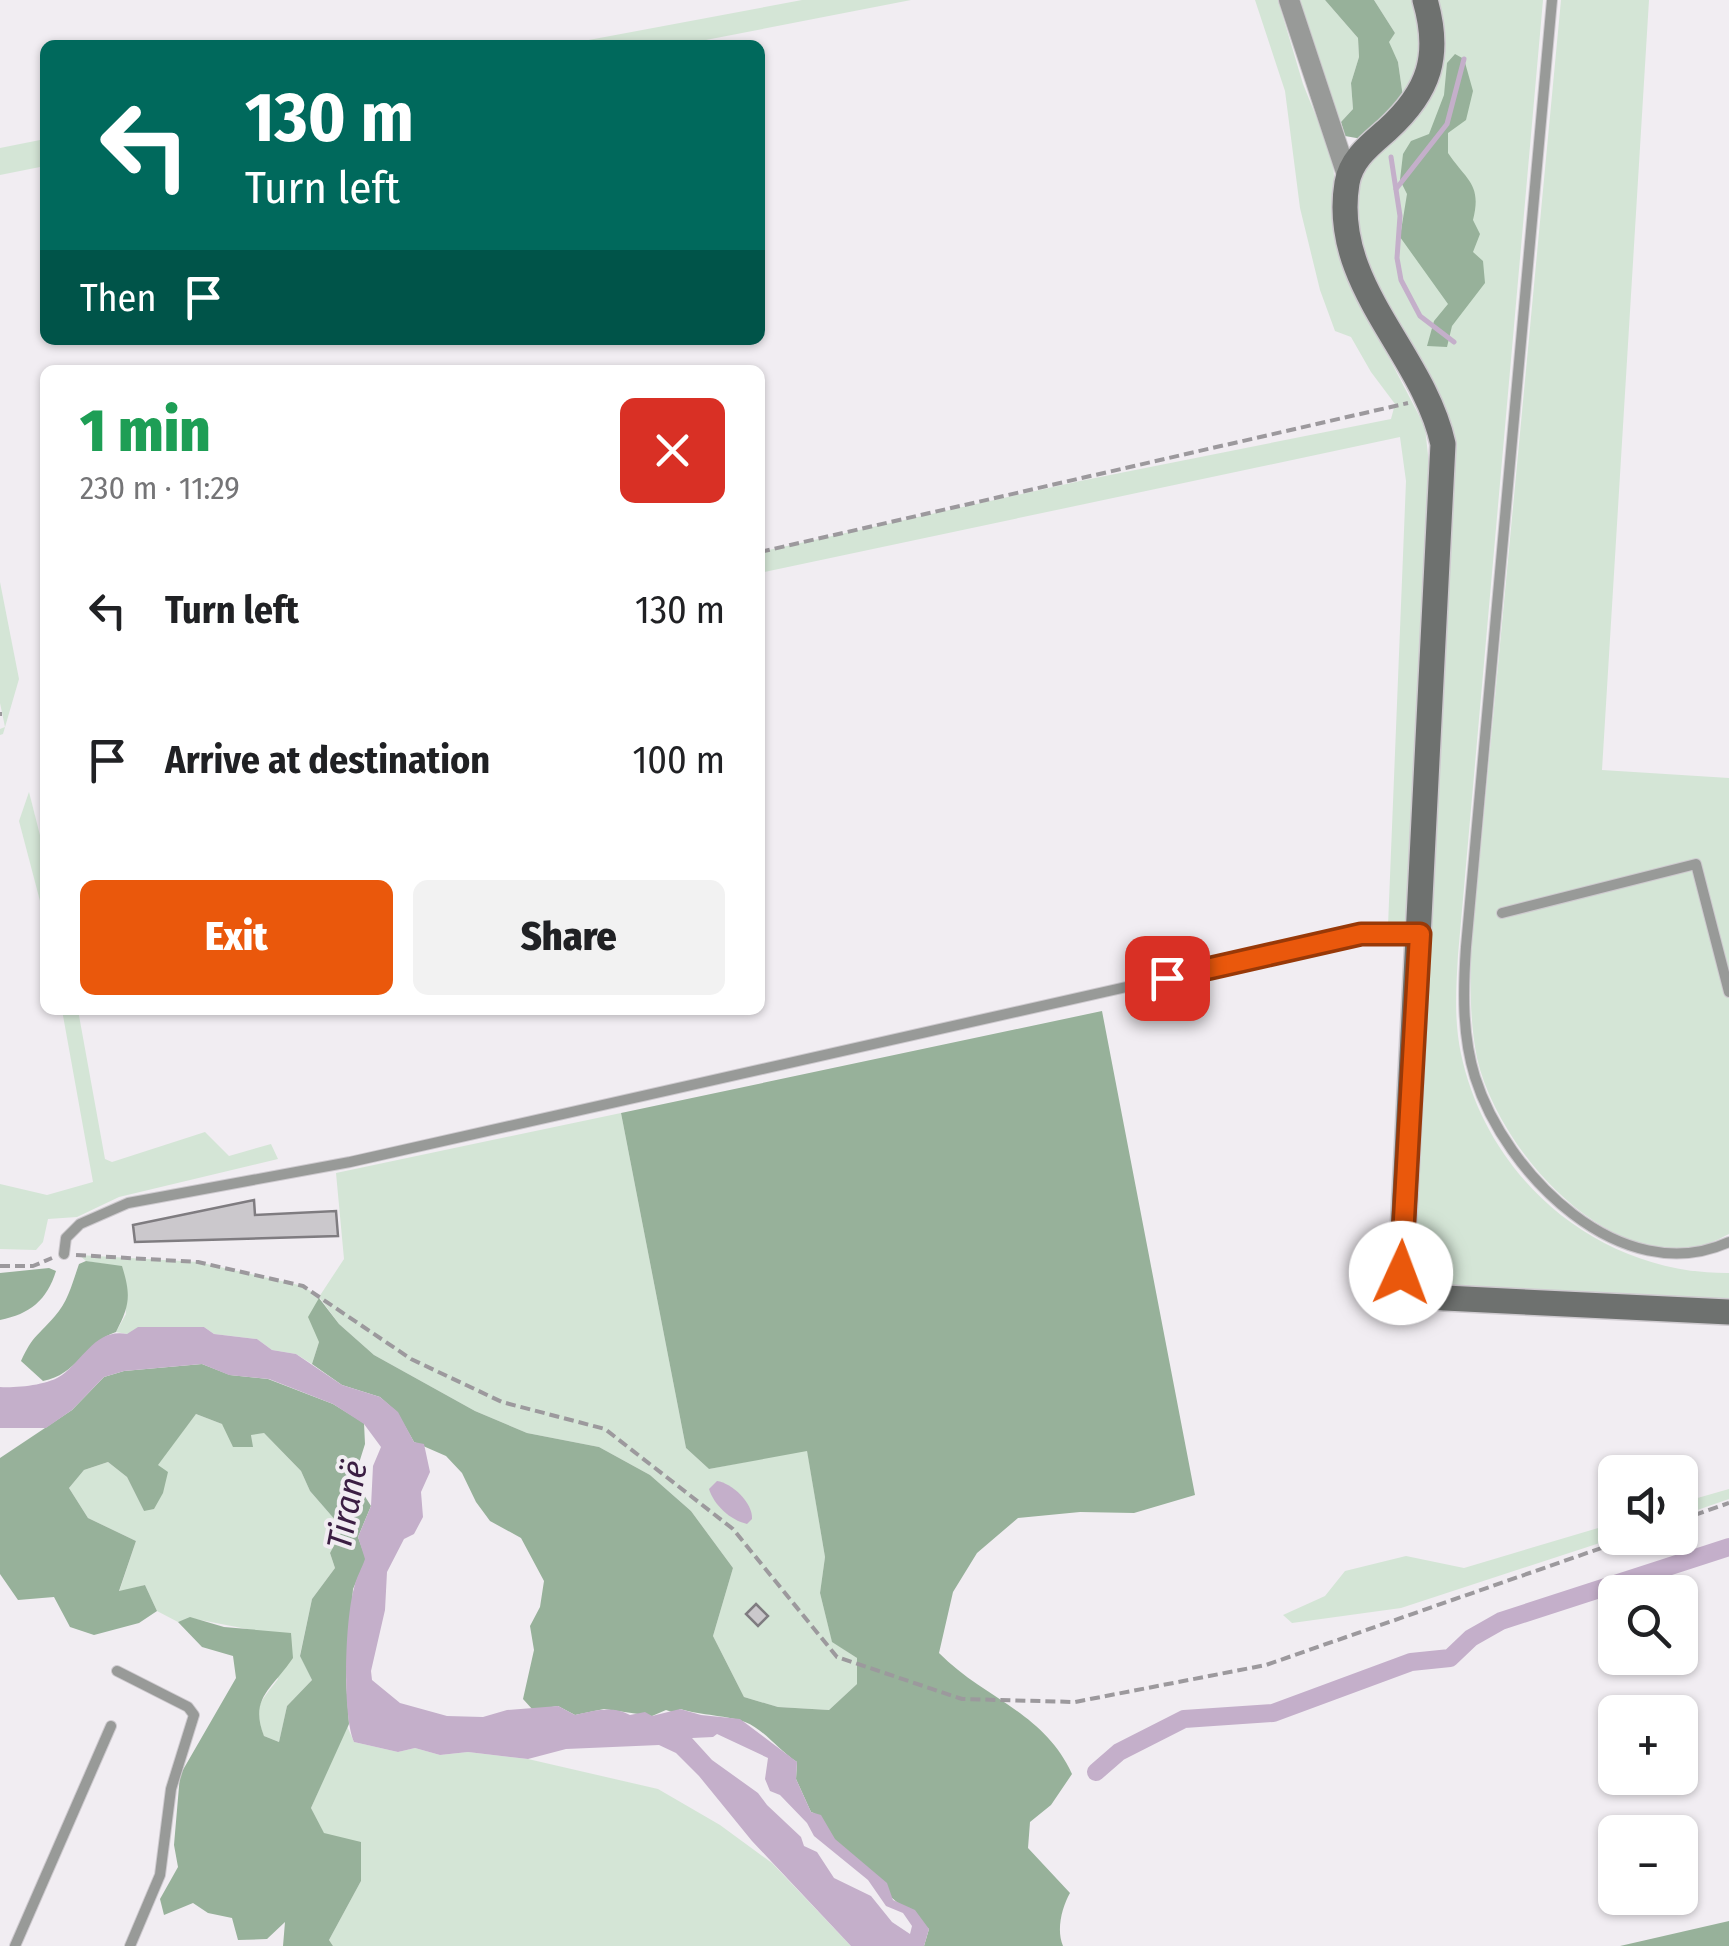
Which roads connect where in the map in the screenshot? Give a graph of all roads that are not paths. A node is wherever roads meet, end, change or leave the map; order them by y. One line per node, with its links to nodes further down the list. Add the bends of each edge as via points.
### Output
1 (1289, 0): 4 (street)
2 (1425, 0): 4 (street, via 1434,47 1429,71 1405,112 1367,146)
3 (1552, 0): 8 (lane, via 1466,948 1468,1049 1508,1148 1580,1218 1621,1242 1666,1254)
4 (1348, 178): 6 (street, via 1346,233 1360,278 1438,419 1444,472)
5 (1502, 914): 7 (lane, via 1696,864)
6 (1420, 934): 9 (lane, via 1361,934 370,1158 128,1203 80,1224 66,1238); 10 (street, via 1401,1252 1407,1287 1445,1298)
7 (1729, 992)
8 (1729, 1242)
9 (64, 1254)
10 (1729, 1312)
11 (117, 1672): 14 (lane, via 194,1714 171,1788 160,1875)
12 (111, 1726): 13 (lane)
13 (15, 1946)
14 (130, 1946)

